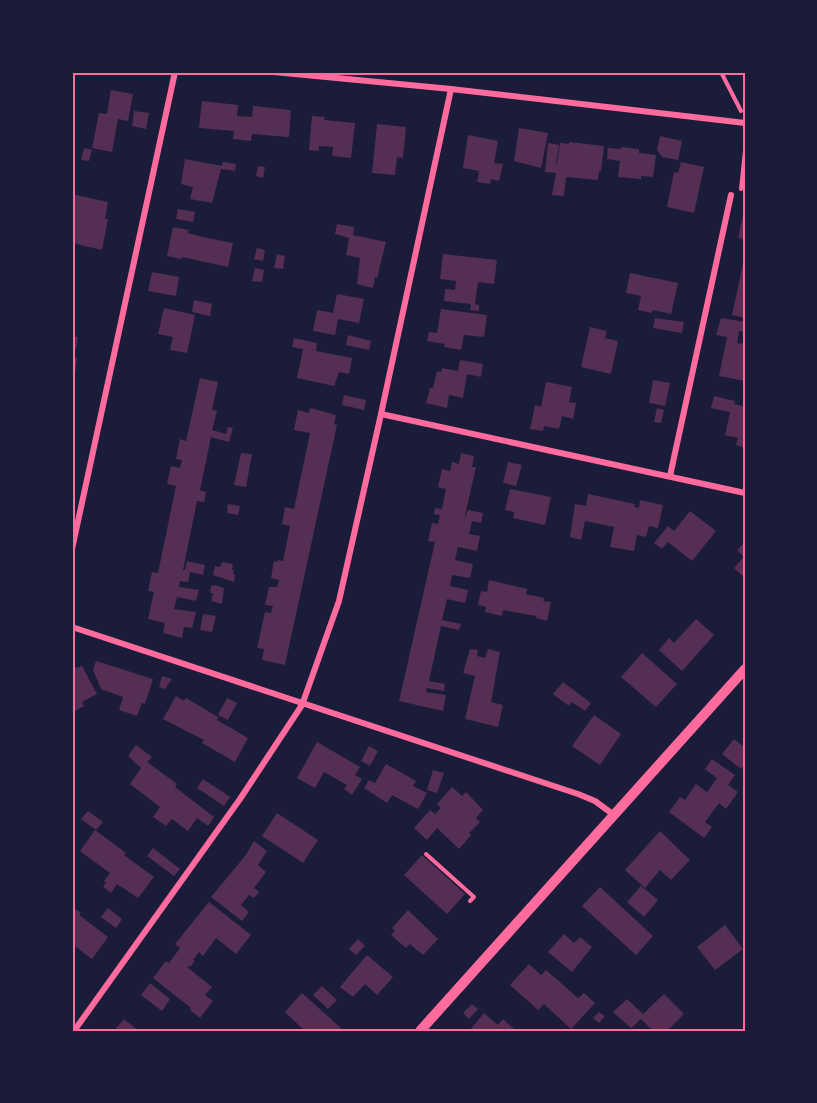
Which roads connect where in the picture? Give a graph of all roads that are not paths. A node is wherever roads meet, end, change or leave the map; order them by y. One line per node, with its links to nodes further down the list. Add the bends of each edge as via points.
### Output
1 (175, 72): 9 (street)
2 (274, 72): 3 (street)
3 (451, 89): 4 (street); 6 (street)
4 (745, 123)
5 (731, 195): 7 (street)
6 (381, 414): 7 (street); 12 (street, via 339,601)
7 (670, 476): 8 (street)
8 (745, 493)
9 (72, 549)
10 (72, 627): 12 (street)
11 (745, 669): 13 (street)
12 (303, 705): 13 (street, via 578,794); 14 (street)
13 (614, 815): 15 (street)
14 (74, 1031)
15 (420, 1031)

